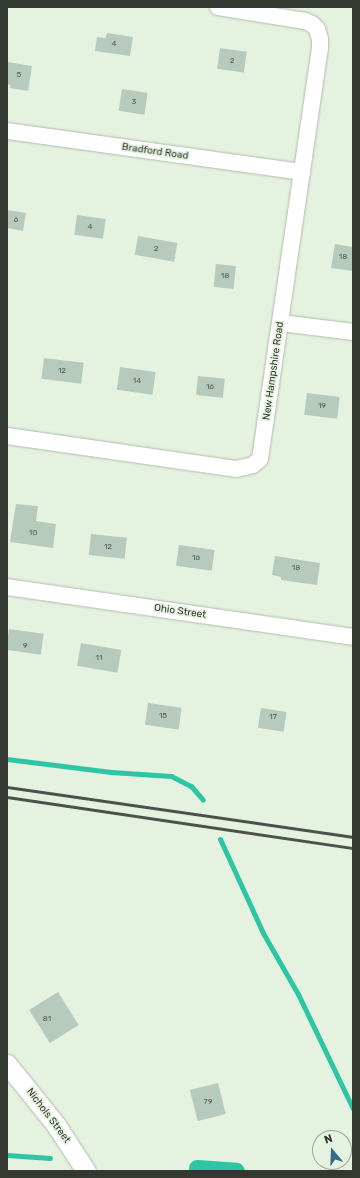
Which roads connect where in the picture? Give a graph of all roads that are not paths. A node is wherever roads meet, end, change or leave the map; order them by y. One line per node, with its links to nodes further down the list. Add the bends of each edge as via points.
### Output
1 (218, 7): 3 (street, New Hampshire Road, via 305,21 317,28 320,48)
2 (7, 131): 3 (street, Bradford Road)
3 (302, 172): 4 (street, New Hampshire Road)
4 (280, 323): 5 (street); 6 (street, New Hampshire Road, via 262,452 260,459 253,465 236,468)
5 (353, 332)
6 (7, 436)
7 (7, 587): 8 (street, Ohio Street)
8 (353, 637)
9 (7, 1064): 10 (street, Nichols Street, via 51,1119)
10 (86, 1171)

